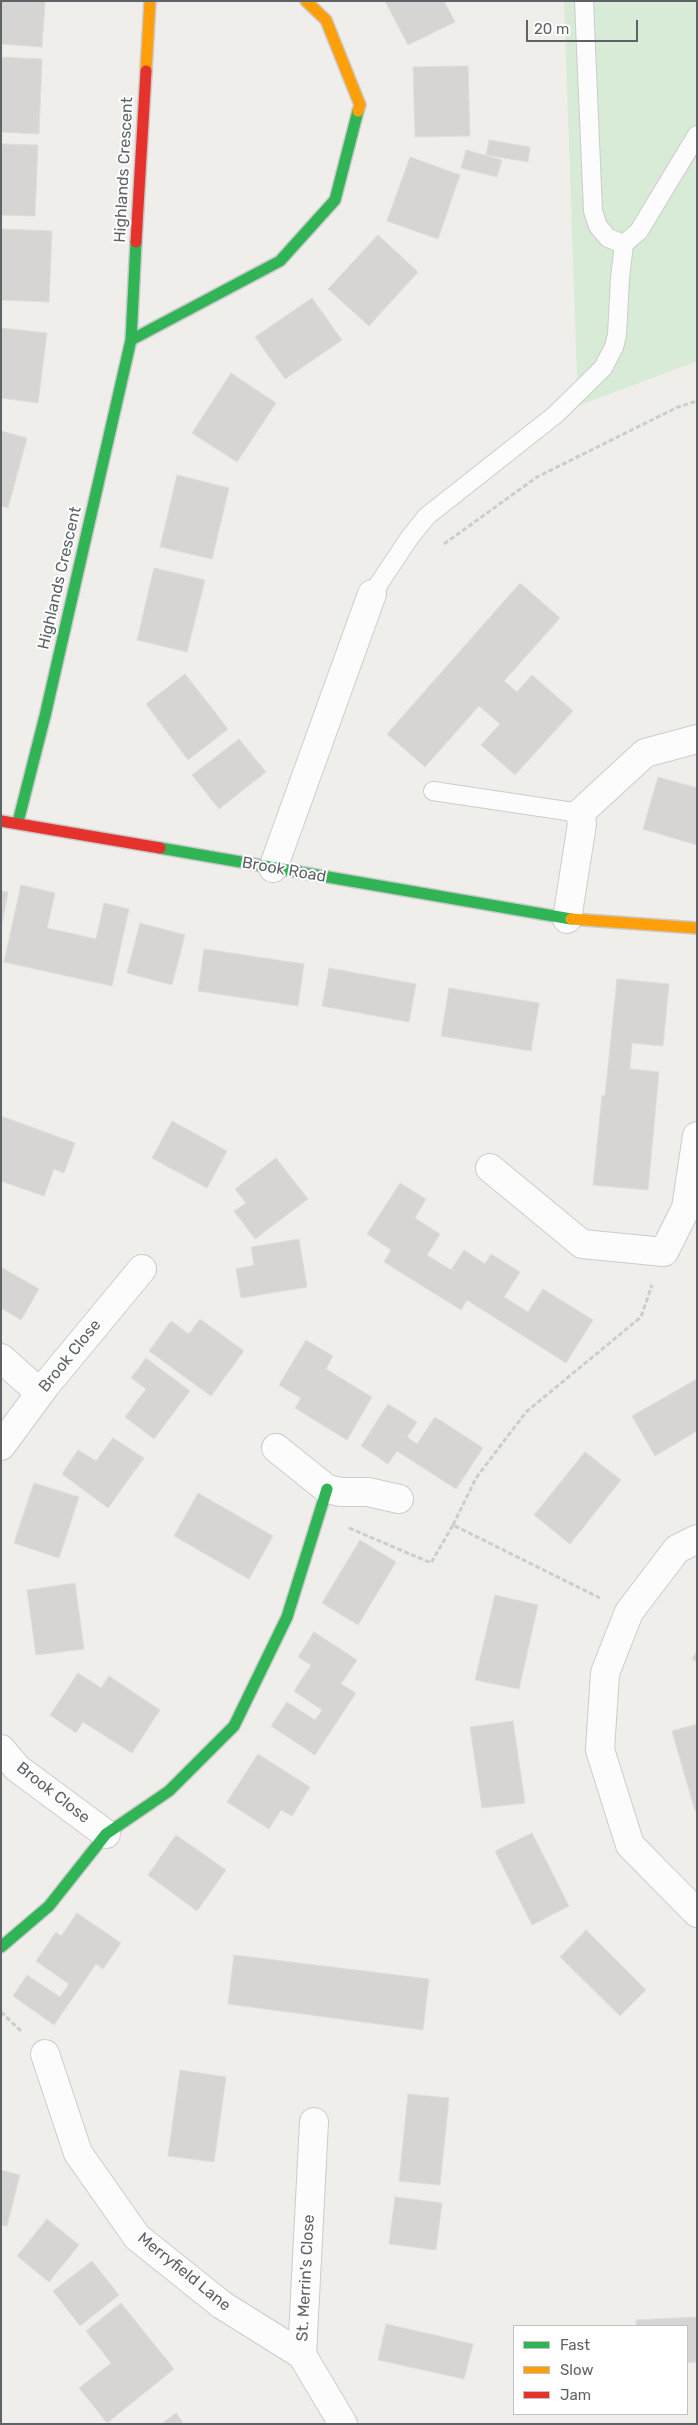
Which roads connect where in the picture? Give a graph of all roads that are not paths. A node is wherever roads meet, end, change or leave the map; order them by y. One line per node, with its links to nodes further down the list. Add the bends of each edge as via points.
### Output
1 (150, 1): 6 (street, Highlands Crescent)
2 (306, 1): 6 (street, via 326,20 360,105 335,200 280,261)
3 (584, 1): 5 (lane, via 593,211 598,226 608,238)
4 (697, 135): 5 (lane, via 639,231)
5 (624, 244): 7 (lane, via 618,335 603,368 555,415 427,516)
6 (131, 340): 12 (street, Highlands Crescent)
7 (372, 594): 13 (street)
8 (697, 739): 10 (street, via 645,753)
9 (433, 791): 10 (lane)
10 (580, 813): 14 (street, via 582,824)
11 (1, 820): 12 (street, Brook Road)
12 (18, 822): 13 (street, Brook Road)
13 (273, 868): 14 (street, Brook Road)
14 (567, 918): 15 (street, Brook Road)
15 (697, 928)
16 (697, 1136): 17 (street, via 686,1208 664,1252 582,1244)
17 (490, 1168)
18 (142, 1269): 20 (street, Brook Close)
19 (1, 1358): 20 (street)
20 (40, 1393): 21 (street, Brook Close)
21 (1, 1446)
22 (276, 1448): 23 (street)
23 (326, 1489): 24 (street, via 368,1492); 27 (street, via 287,1617 234,1726 169,1791)
24 (399, 1499)
25 (697, 1539): 28 (street, via 677,1549 629,1612 605,1673 600,1750 630,1845)
26 (1, 1749): 27 (street, Brook Close, via 18,1768)
27 (106, 1834): 29 (street, via 48,1906)
28 (697, 1913)
29 (1, 1947)
30 (45, 2054): 32 (street, Merryfield Lane, via 78,2153 138,2237 222,2305)
31 (314, 2122): 32 (street, St. Merrin's Close)
32 (302, 2355): 33 (street, St. Merrin's Close)
33 (343, 2424)

